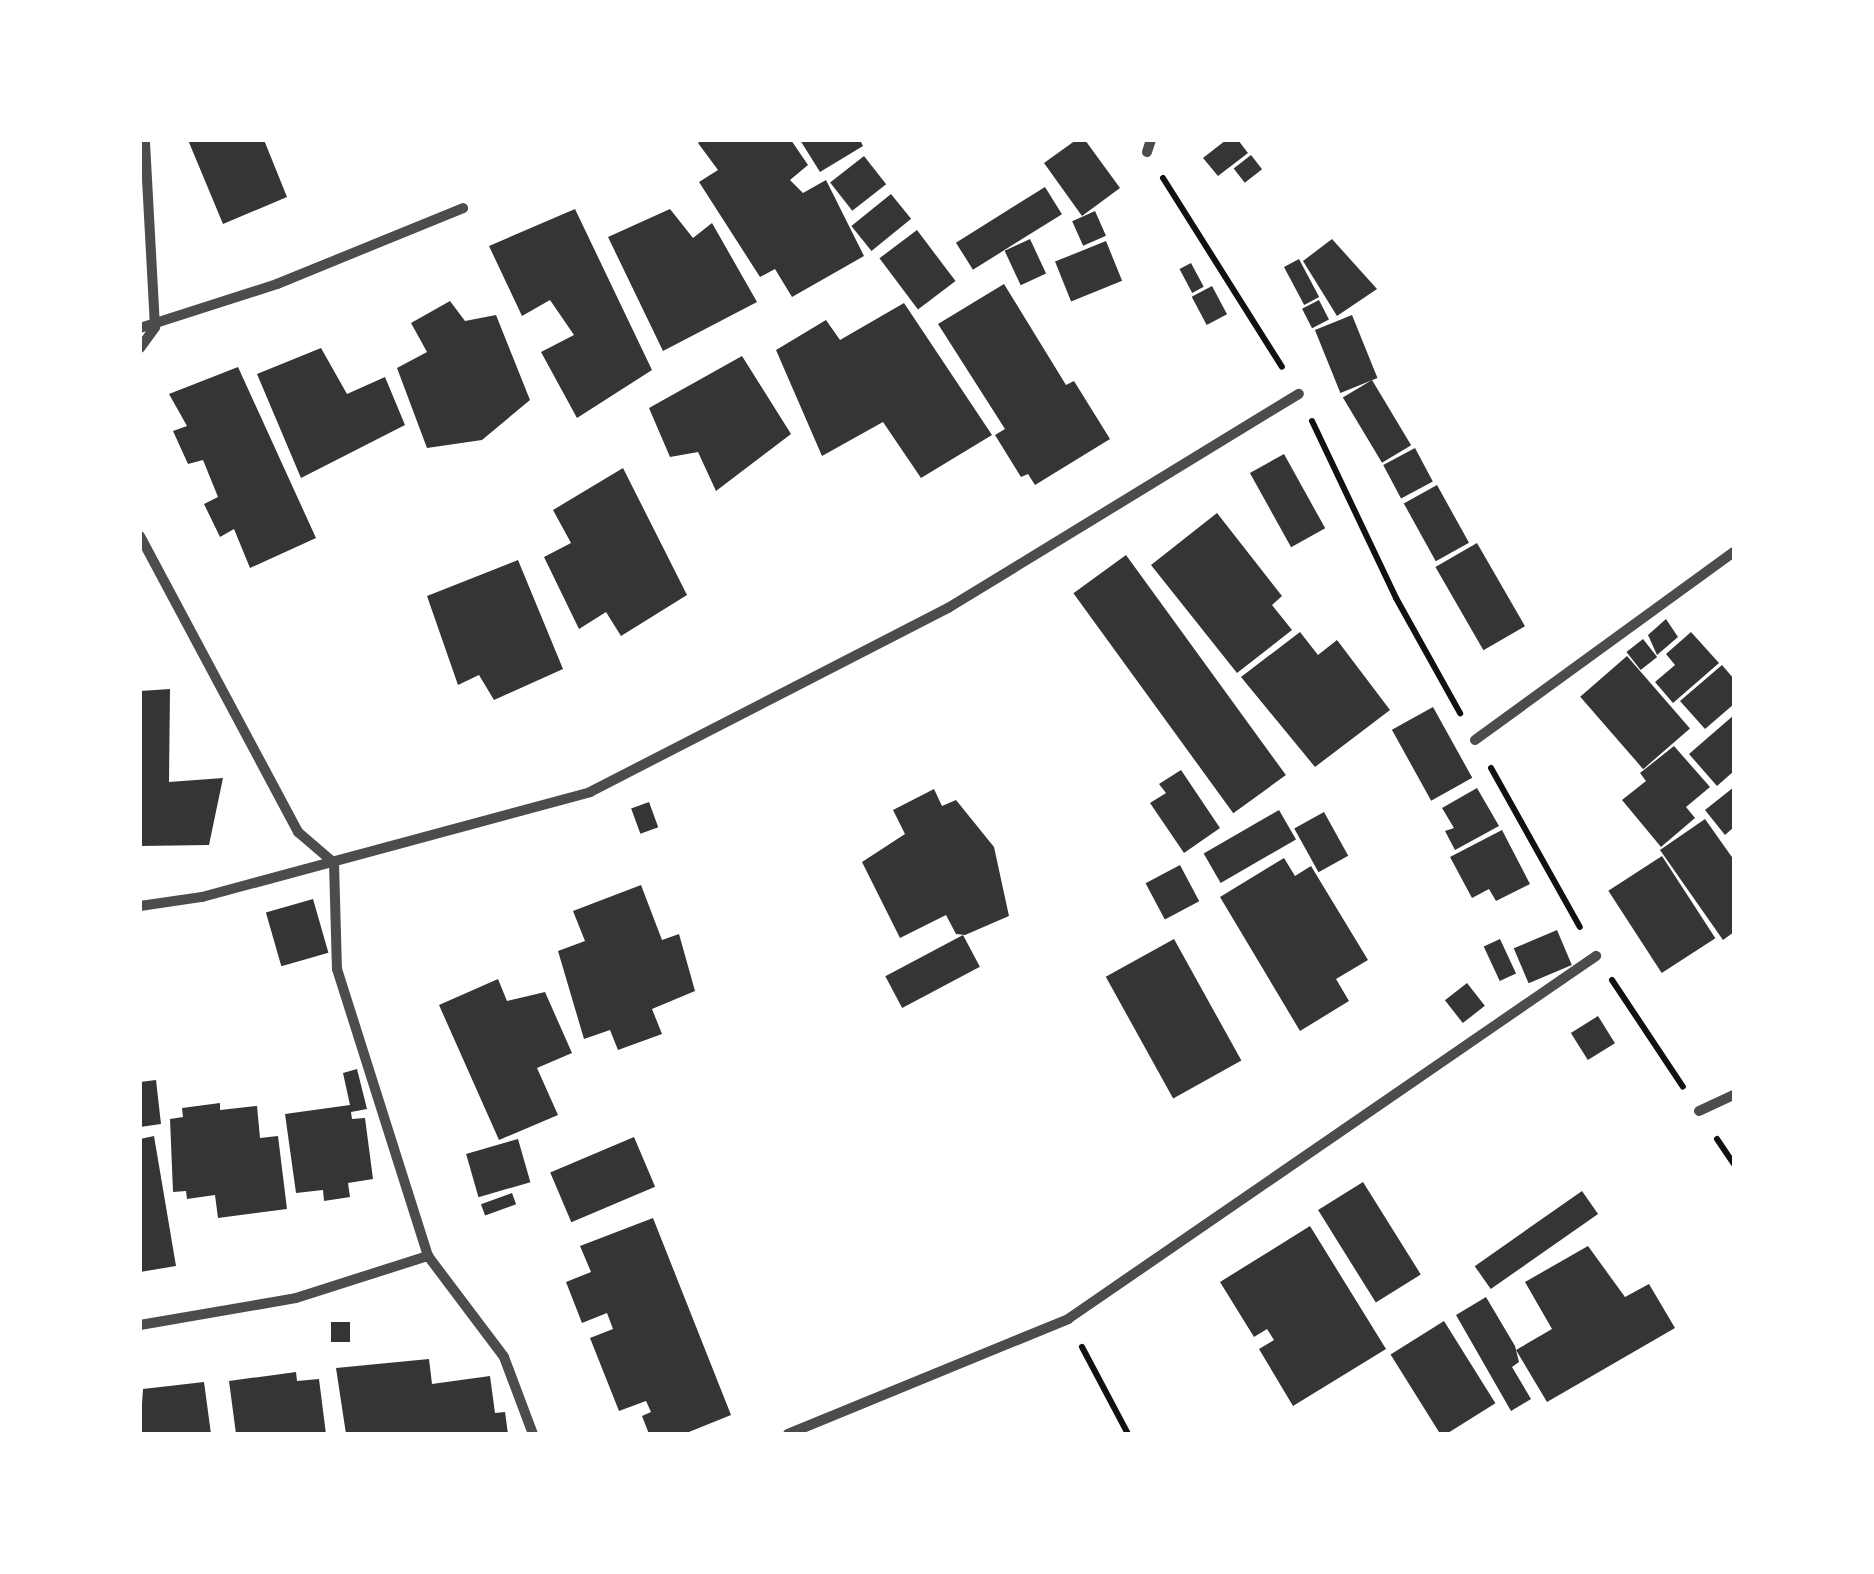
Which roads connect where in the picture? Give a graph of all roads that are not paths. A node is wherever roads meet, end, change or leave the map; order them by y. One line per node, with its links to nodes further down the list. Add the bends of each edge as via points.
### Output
1 (145, 140): 3 (street)
2 (463, 208): 3 (street)
3 (155, 327): 4 (street); 5 (street)
4 (140, 328)
5 (140, 348)
6 (1299, 394): 10 (street, via 948,608 590,792)
7 (140, 536): 10 (street, via 298,832)
8 (1734, 552): 9 (street)
9 (1475, 740)
10 (334, 863): 11 (street, via 202,898); 15 (street, via 337,969)
11 (140, 906)
12 (1596, 956): 18 (street, via 1068,1319)
13 (1734, 1095): 14 (street)
14 (1699, 1111)
15 (428, 1256): 16 (street, via 296,1298); 17 (street, via 504,1357)
16 (140, 1325)
17 (533, 1434)
18 (788, 1434)

